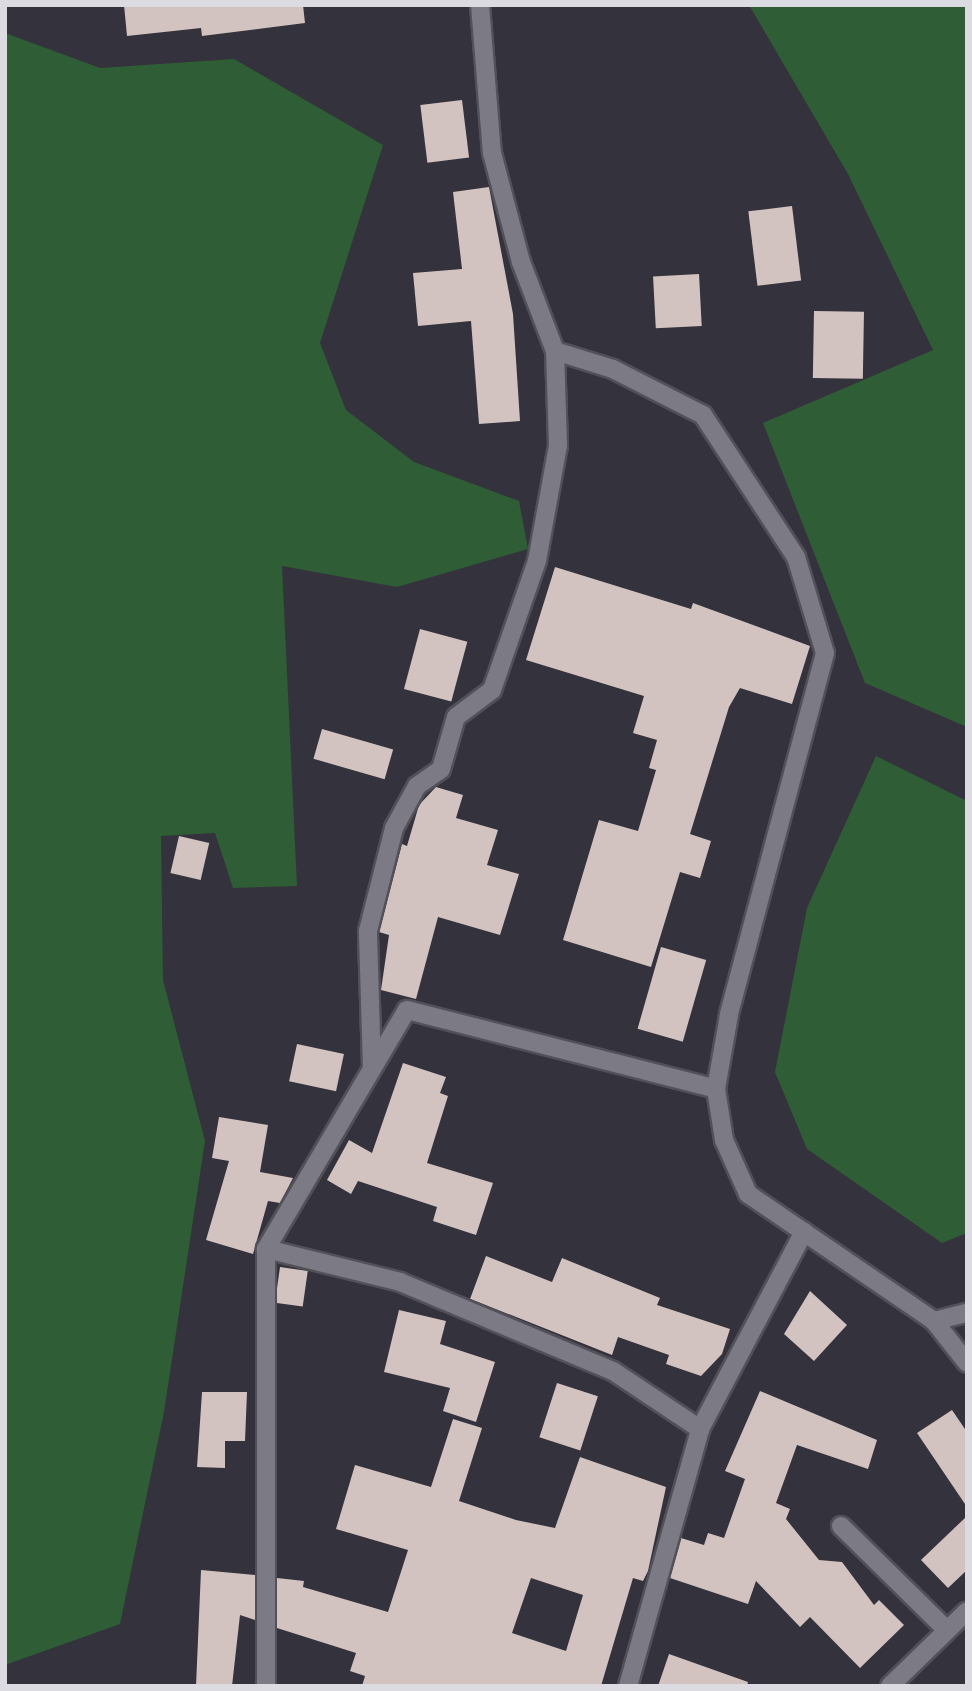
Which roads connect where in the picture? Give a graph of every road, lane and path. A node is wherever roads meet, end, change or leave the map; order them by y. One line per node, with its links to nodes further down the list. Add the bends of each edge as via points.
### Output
1 (480, 5): 2 (street, via 492,153 521,262)
2 (555, 351): 3 (street, via 558,446 537,561 492,690 456,718 441,769 417,786 394,828 368,931); 4 (street, via 613,369 703,415 796,557 817,615 825,653 820,685 729,1015)
3 (372, 1069): 4 (street, via 407,1010); 6 (street)
4 (716, 1089): 5 (street, via 724,1140 748,1194)
5 (804, 1232): 8 (street); 10 (street)
6 (265, 1249): 10 (street, via 412,1287 612,1371); 14 (street)
7 (967, 1313): 8 (street)
8 (934, 1321): 9 (street)
9 (967, 1363)
10 (700, 1429): 15 (street)
11 (841, 1526): 13 (street)
12 (967, 1611): 13 (street)
13 (947, 1630): 16 (street)
14 (266, 1686)
15 (628, 1686)
16 (890, 1686)

